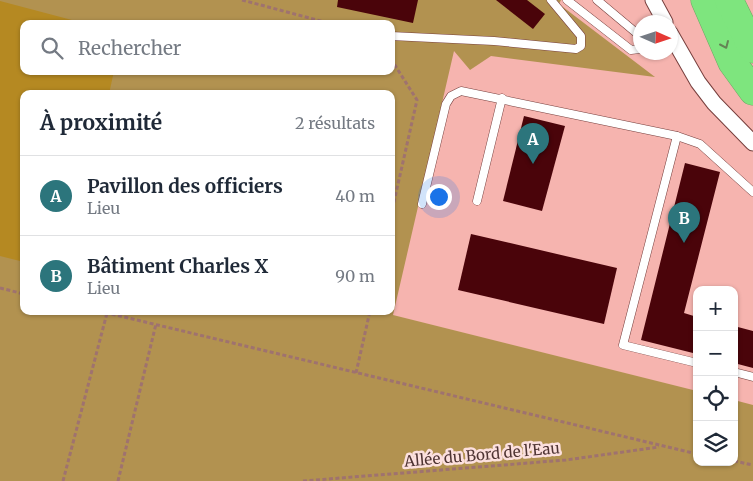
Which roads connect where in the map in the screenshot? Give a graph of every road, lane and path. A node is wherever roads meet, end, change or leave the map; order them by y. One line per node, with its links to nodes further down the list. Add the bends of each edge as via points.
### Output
1 (242, 0): 9 (path)
2 (552, 0): 11 (lane, via 581,36 581,46 576,49)
3 (567, 0): 13 (lane)
4 (598, 0): 10 (lane)
5 (653, 0): 8 (street)
6 (705, 0): 16 (highway, one-way to 16, via 732,62)
7 (729, 0): 12 (highway)
8 (661, 15)
9 (317, 20)
10 (633, 30)
11 (395, 36)
12 (753, 49)
13 (633, 50)
14 (678, 53): 19 (street, via 714,103)
15 (395, 64): 21 (path, via 417,100)
16 (753, 92)
17 (502, 98): 18 (lane); 22 (lane); 23 (lane, via 462,91 451,96 446,104)
18 (677, 136): 20 (lane, via 700,144); 30 (lane, via 624,344)
19 (753, 143)
20 (753, 192)
21 (395, 197)
22 (477, 201)
23 (422, 204)
24 (0, 288): 25 (path)
25 (20, 293)
26 (106, 315): 38 (path)
27 (116, 315): 29 (path)
28 (369, 315): 31 (path)
29 (156, 324): 31 (path); 39 (path)
30 (693, 362)
31 (356, 373): 34 (path)
32 (738, 373): 33 (lane)
33 (753, 377)
34 (662, 447): 35 (path); 40 (path, Allée du Bord de l'Eau, via 566,460)
35 (693, 453)
36 (738, 463): 37 (path)
37 (753, 465)
38 (63, 481)
39 (118, 481)
40 (303, 481)

